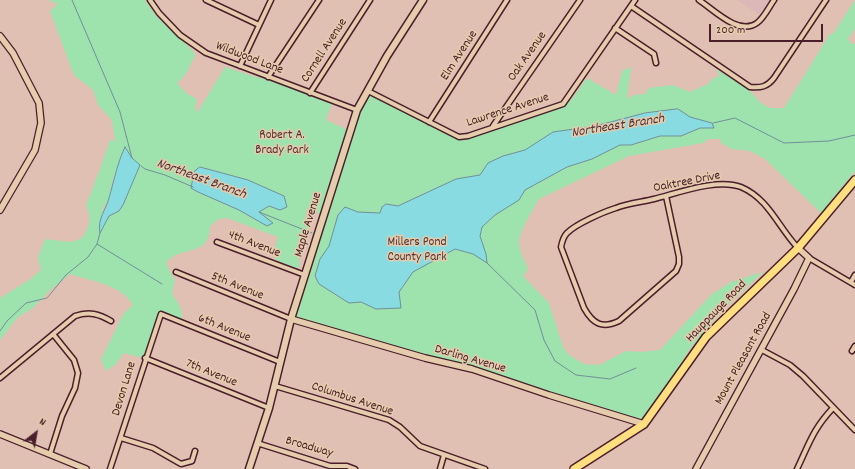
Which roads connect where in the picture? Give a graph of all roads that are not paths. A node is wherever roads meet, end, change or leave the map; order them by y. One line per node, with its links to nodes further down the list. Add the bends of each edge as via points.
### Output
1 (150, 0): 18 (street, Wildwood Lane, via 159,13 192,44 212,56)
2 (206, 0): 14 (street)
3 (271, 0): 14 (street)
4 (319, 0): 19 (street)
5 (370, 0): 21 (street, Cornell Avenue)
6 (423, 0): 20 (main road, Maple Avenue)
7 (507, 0): 23 (street, Elm Avenue)
8 (580, 0): 24 (street, Oak Avenue)
9 (634, 0): 13 (street, Lawrence Avenue)
10 (699, 0): 11 (street, via 737,26 746,28 757,23)
11 (774, 0)
12 (826, 0): 13 (street, via 770,84 762,88 750,87)
13 (631, 6): 15 (street, Lawrence Avenue)
14 (259, 25): 18 (street)
15 (615, 28): 17 (street, via 654,54); 24 (street, Lawrence Avenue, via 563,104)
16 (0, 36): 27 (street, via 13,54 38,104 41,123 35,150)
17 (656, 63)
18 (240, 66): 19 (street, Wildwood Lane)
19 (268, 77): 21 (street, Wildwood Lane)
20 (368, 91): 22 (main road, Maple Avenue); 23 (street, Lawrence Avenue)
21 (310, 93): 22 (street, Wildwood Lane)
22 (357, 110): 33 (main road, Maple Avenue)
23 (429, 122): 24 (street, Lawrence Avenue, via 459,137 472,135)
24 (492, 126)
25 (855, 180): 30 (main road, Hauppauge Road)
26 (666, 196): 26 (street, Oaktree Drive, via 679,264 671,276 619,321 610,326 599,325 589,317 584,308 562,254 562,240 573,228 616,208); 30 (street, Oaktree Drive, via 706,186 725,184 739,187 756,195 769,207)
27 (3, 200): 28 (street)
28 (0, 210)
29 (218, 242): 33 (street, 4th Avenue)
30 (798, 248): 31 (street); 49 (main road, Hauppauge Road, via 706,337)
31 (809, 258): 35 (street); 41 (street, Mount Pleasant Road)
32 (176, 272): 37 (street, 5th Avenue)
33 (305, 275): 37 (main road, Maple Avenue)
34 (855, 275): 35 (street)
35 (853, 284)
36 (160, 314): 43 (street, Devon Lane); 44 (street, 6th Avenue)
37 (291, 319): 44 (main road, Maple Avenue); 49 (street, Darling Avenue, via 472,369 549,396)
38 (112, 321): 39 (street, via 94,313 83,313)
39 (53, 334): 45 (street); 55 (street, via 74,360 78,373 76,388 62,416)
40 (855, 346): 42 (street)
41 (762, 350): 48 (street, via 790,365); 65 (street, Mount Pleasant Road)
42 (852, 351)
43 (145, 358): 47 (street, 7th Avenue); 52 (street, Devon Lane)
44 (280, 362): 46 (main road, Maple Avenue)
45 (0, 378)
46 (275, 386): 47 (main road, Maple Avenue); 56 (street, Columbus Avenue, via 389,420 420,446)
47 (269, 408): 53 (main road, Maple Avenue)
48 (833, 408): 50 (street); 66 (street, via 809,439)
49 (644, 424): 64 (main road, Hauppauge Road)
50 (855, 430)
51 (0, 434): 55 (street)
52 (121, 438): 54 (street, via 152,448 181,464 192,460); 59 (street, Devon Lane)
53 (257, 443): 60 (main road, Maple Avenue); 61 (street, Broadway, via 330,466)
54 (195, 451)
55 (50, 454): 57 (street)
56 (444, 455): 62 (street); 63 (street, Columbus Avenue)
57 (74, 466): 58 (street)
58 (86, 469)
59 (110, 469)
60 (248, 469)
61 (356, 469)
62 (440, 469)
63 (485, 469)
64 (574, 469)
65 (696, 469)
66 (797, 469)

